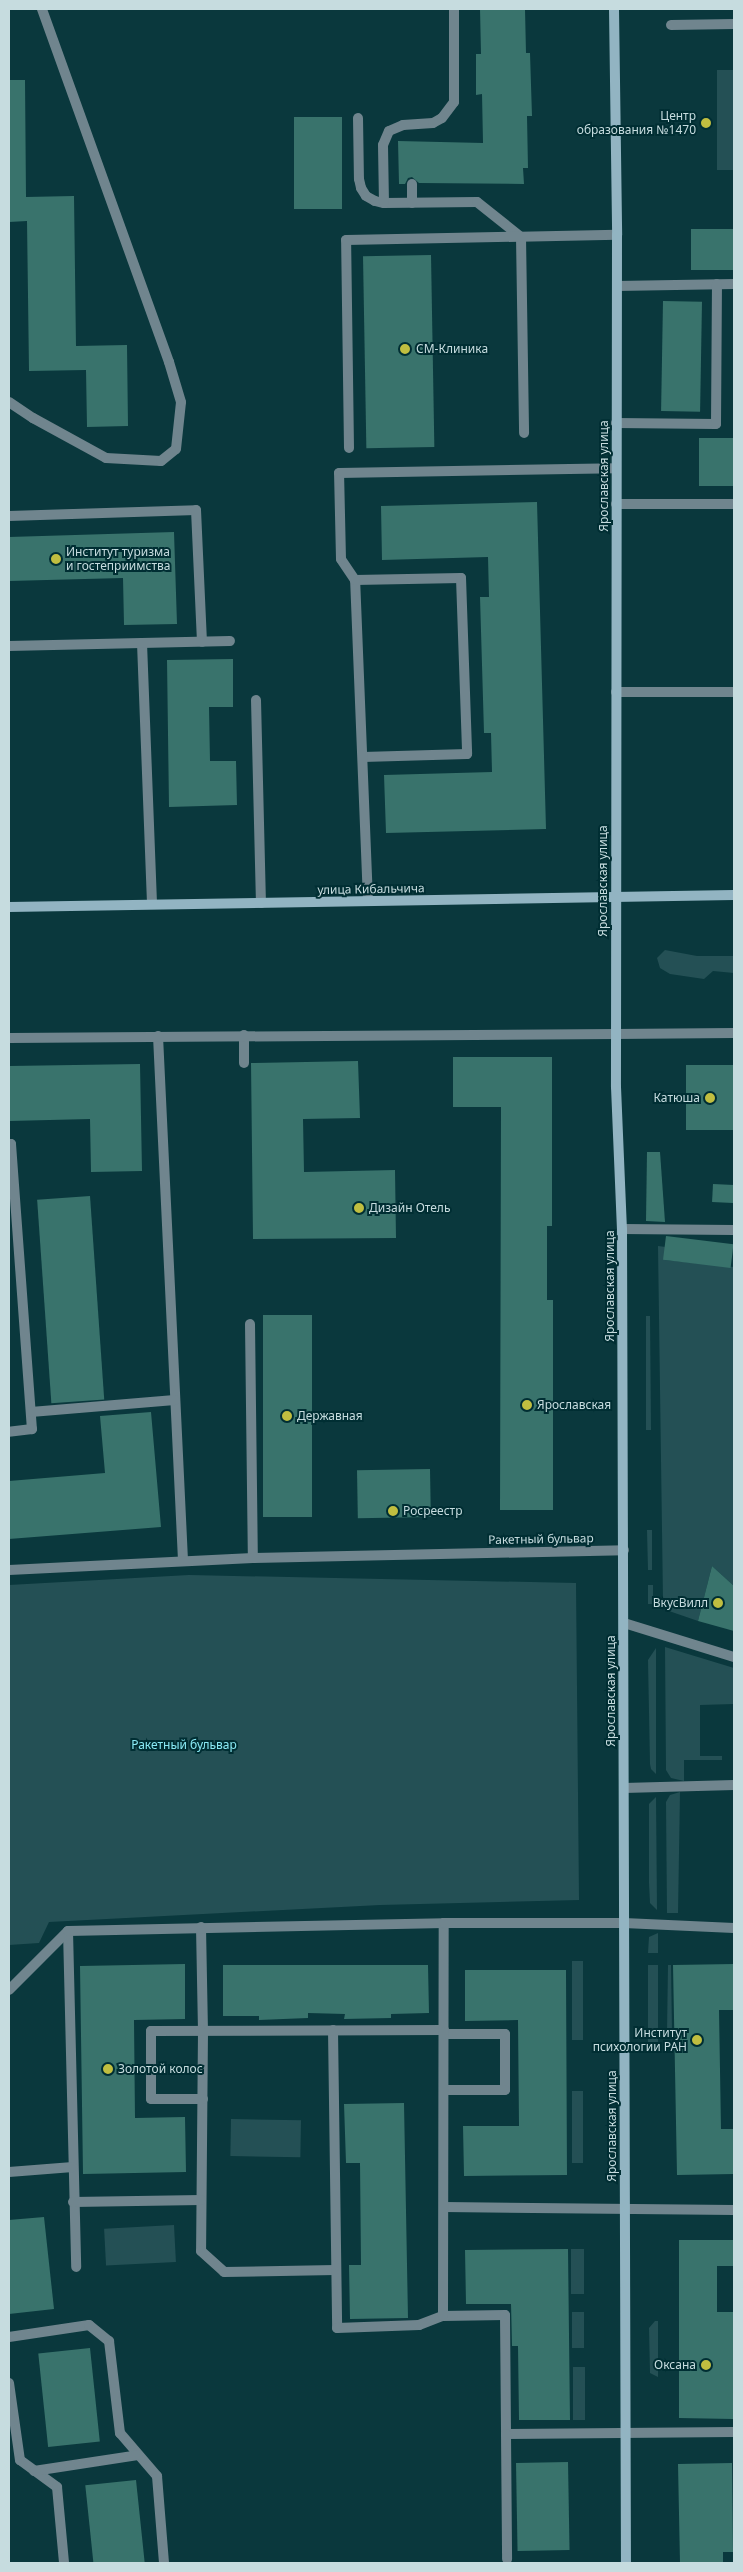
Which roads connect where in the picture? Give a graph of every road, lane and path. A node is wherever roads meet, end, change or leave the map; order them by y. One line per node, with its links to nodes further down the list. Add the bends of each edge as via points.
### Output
1 (42, 9): 15 (street, via 169,362 181,402 176,449 161,461 106,458)
2 (454, 9): 9 (street, via 454,102 442,118 433,123 403,125 389,131 383,145)
3 (614, 9): 10 (street, Ярославская улица)
4 (734, 24): 5 (street)
5 (671, 25)
6 (358, 118): 9 (street, via 361,188 366,196)
7 (412, 184): 8 (street)
8 (412, 202): 9 (street); 11 (street, via 478,202)
9 (384, 203)
10 (617, 235): 11 (street); 14 (street, Ярославская улица)
11 (521, 237): 17 (street); 18 (street, via 346,240)
12 (717, 284): 13 (street); 14 (street); 16 (street, via 716,424)
13 (734, 284)
14 (617, 286): 16 (street, Ярославская улица)
15 (9, 402)
16 (616, 423): 19 (street, Ярославская улица)
17 (524, 434)
18 (349, 448)
19 (616, 468): 20 (street, Ярославская улица); 23 (street, via 339,474 341,559)
20 (616, 504): 21 (street); 28 (street, Ярославская улица)
21 (734, 504)
22 (9, 516): 25 (street, via 196,510)
23 (355, 580): 31 (street); 31 (street, via 461,578 467,754)
24 (230, 641): 25 (street)
25 (202, 642): 26 (street)
26 (142, 643): 27 (street); 36 (street)
27 (9, 646)
28 (616, 692): 29 (street); 33 (street, Ярославская улица)
29 (734, 692)
30 (256, 700): 35 (street)
31 (363, 757): 34 (street)
32 (734, 895): 33 (street, улица Кибальчича)
33 (616, 898): 34 (street, улица Кибальчича); 39 (street, Ярославская улица)
34 (368, 901): 35 (street, улица Кибальчича)
35 (261, 903): 36 (street, улица Кибальчича)
36 (152, 904): 37 (street, улица Кибальчича)
37 (9, 907)
38 (734, 1033): 39 (street)
39 (615, 1034): 40 (street); 45 (street, Ярославская улица)
40 (244, 1035): 41 (street); 43 (street)
41 (158, 1036): 42 (street); 48 (street)
42 (9, 1038)
43 (244, 1063)
44 (9, 1144): 49 (street)
45 (622, 1229): 46 (street); 51 (street, Ярославская улица)
46 (734, 1230)
47 (250, 1324): 52 (street)
48 (175, 1400): 49 (street); 53 (street)
49 (31, 1412): 50 (street, via 32,1429)
50 (9, 1432)
51 (624, 1550): 52 (street, Ракетный бульвар); 55 (street, Ярославская улица)
52 (253, 1558): 53 (street, Ракетный бульвар)
53 (182, 1560): 54 (street, Ракетный бульвар)
54 (9, 1570)
55 (624, 1623): 56 (street); 58 (street, Ярославская улица)
56 (734, 1657)
57 (734, 1785): 58 (street)
58 (624, 1788): 60 (street, Ярославская улица)
59 (444, 1923): 60 (street); 61 (street); 67 (street)
60 (624, 1923): 62 (street); 75 (street, Ярославская улица)
61 (201, 1928): 63 (street); 66 (street)
62 (734, 1928)
63 (68, 1930): 64 (street); 70 (street)
64 (9, 1990)
65 (333, 2030): 66 (street); 67 (street); 78 (street)
66 (203, 2031): 69 (street); 69 (street, via 151,2031 151,2099)
67 (444, 2032): 68 (street); 68 (street, via 504,2034 505,2080 505,2090)
68 (444, 2090): 74 (street)
69 (203, 2099): 72 (street)
70 (73, 2167): 71 (street); 73 (street)
71 (9, 2172)
72 (201, 2200): 73 (street); 78 (street, via 201,2251 224,2272)
73 (73, 2202): 77 (street)
74 (444, 2207): 75 (street); 79 (street)
75 (625, 2208): 76 (street); 83 (street, Ярославская улица)
76 (734, 2210)
77 (76, 2267)
78 (335, 2270): 79 (street, via 337,2328 419,2325)
79 (443, 2316): 84 (street, via 505,2315)
80 (9, 2337): 85 (street, via 89,2326 109,2341 120,2433)
81 (9, 2384): 86 (street, via 20,2460)
82 (734, 2432): 83 (street)
83 (626, 2433): 84 (street); 90 (street, Ярославская улица)
84 (506, 2434): 87 (street)
85 (138, 2455): 86 (street); 89 (street, via 157,2476)
86 (34, 2471): 88 (street, via 57,2487)
87 (507, 2559)
88 (64, 2563)
89 (164, 2563)
90 (626, 2563)

